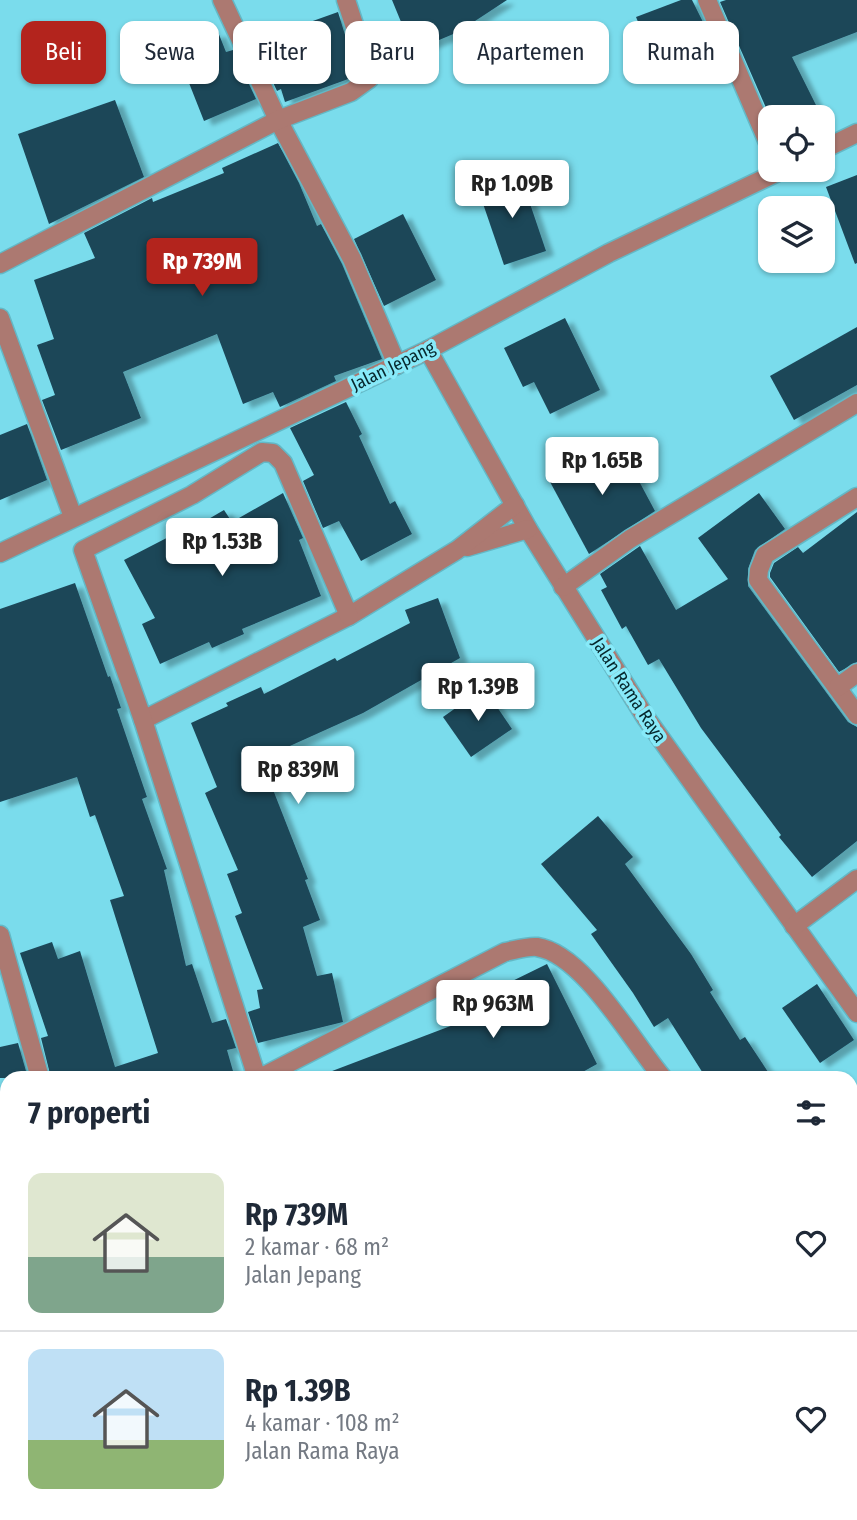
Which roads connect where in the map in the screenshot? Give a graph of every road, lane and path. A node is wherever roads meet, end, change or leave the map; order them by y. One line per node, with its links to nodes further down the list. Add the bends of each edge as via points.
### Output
1 (222, 0): 5 (street)
2 (346, 0): 5 (street, via 369,79 351,92)
3 (707, 0): 4 (street)
4 (758, 118)
5 (278, 120): 9 (street); 12 (street, via 352,259)
6 (857, 133): 7 (street)
7 (835, 144)
8 (758, 181): 11 (street, Jalan Jepang, via 609,253)
9 (0, 264)
10 (0, 318): 16 (street)
11 (428, 351): 12 (street, Jalan Jepang); 15 (street, Jalan Rama Raya)
12 (397, 365): 16 (street, Jalan Jepang)
13 (857, 403): 20 (street, via 631,539)
14 (857, 497): 23 (street, via 765,555 759,570 758,580)
15 (514, 505): 17 (street, Jalan Rama Raya); 18 (street)
16 (73, 517): 19 (street, Jalan Jepang)
17 (528, 528): 18 (street); 20 (street, Jalan Rama Raya)
18 (457, 550): 21 (street)
19 (0, 554)
20 (562, 587): 27 (street, Jalan Rama Raya, via 646,718)
21 (349, 616): 25 (street); 25 (street, via 283,463 273,453 262,452 192,495 83,550)
22 (857, 673): 23 (street)
23 (838, 687): 24 (street)
24 (857, 715)
25 (143, 720): 31 (street)
26 (857, 879): 27 (street)
27 (794, 926): 29 (street, Jalan Rama Raya)
28 (0, 935): 30 (street)
29 (857, 1013)
30 (38, 1071)
31 (257, 1071)
32 (273, 1071): 33 (street, via 505,952 536,947 556,953 582,972)
33 (652, 1071)

